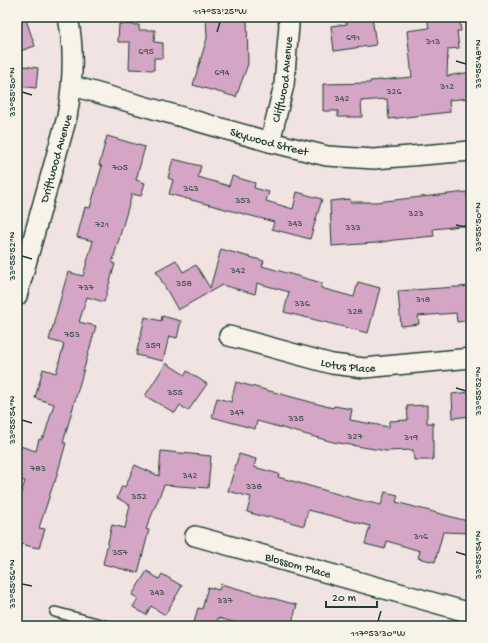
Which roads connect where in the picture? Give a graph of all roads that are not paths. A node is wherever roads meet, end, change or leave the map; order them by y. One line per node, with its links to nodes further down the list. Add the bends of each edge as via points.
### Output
1 (68, 17): 3 (street, Driftwood Avenue, via 72,38)
2 (288, 17): 4 (street, Cliffwood Avenue, via 284,85)
3 (72, 86): 4 (street, Skywood Street); 6 (street, Driftwood Avenue, via 67,117)
4 (270, 142): 5 (street, Skywood Street, via 327,156 374,159)
5 (471, 151)
6 (17, 296)
7 (229, 336): 8 (street, Lotus Place, via 332,364 364,368)
8 (471, 358)
9 (195, 536): 11 (street, Blossom Place)
10 (55, 612): 12 (lane)
11 (471, 613)
12 (108, 626)

